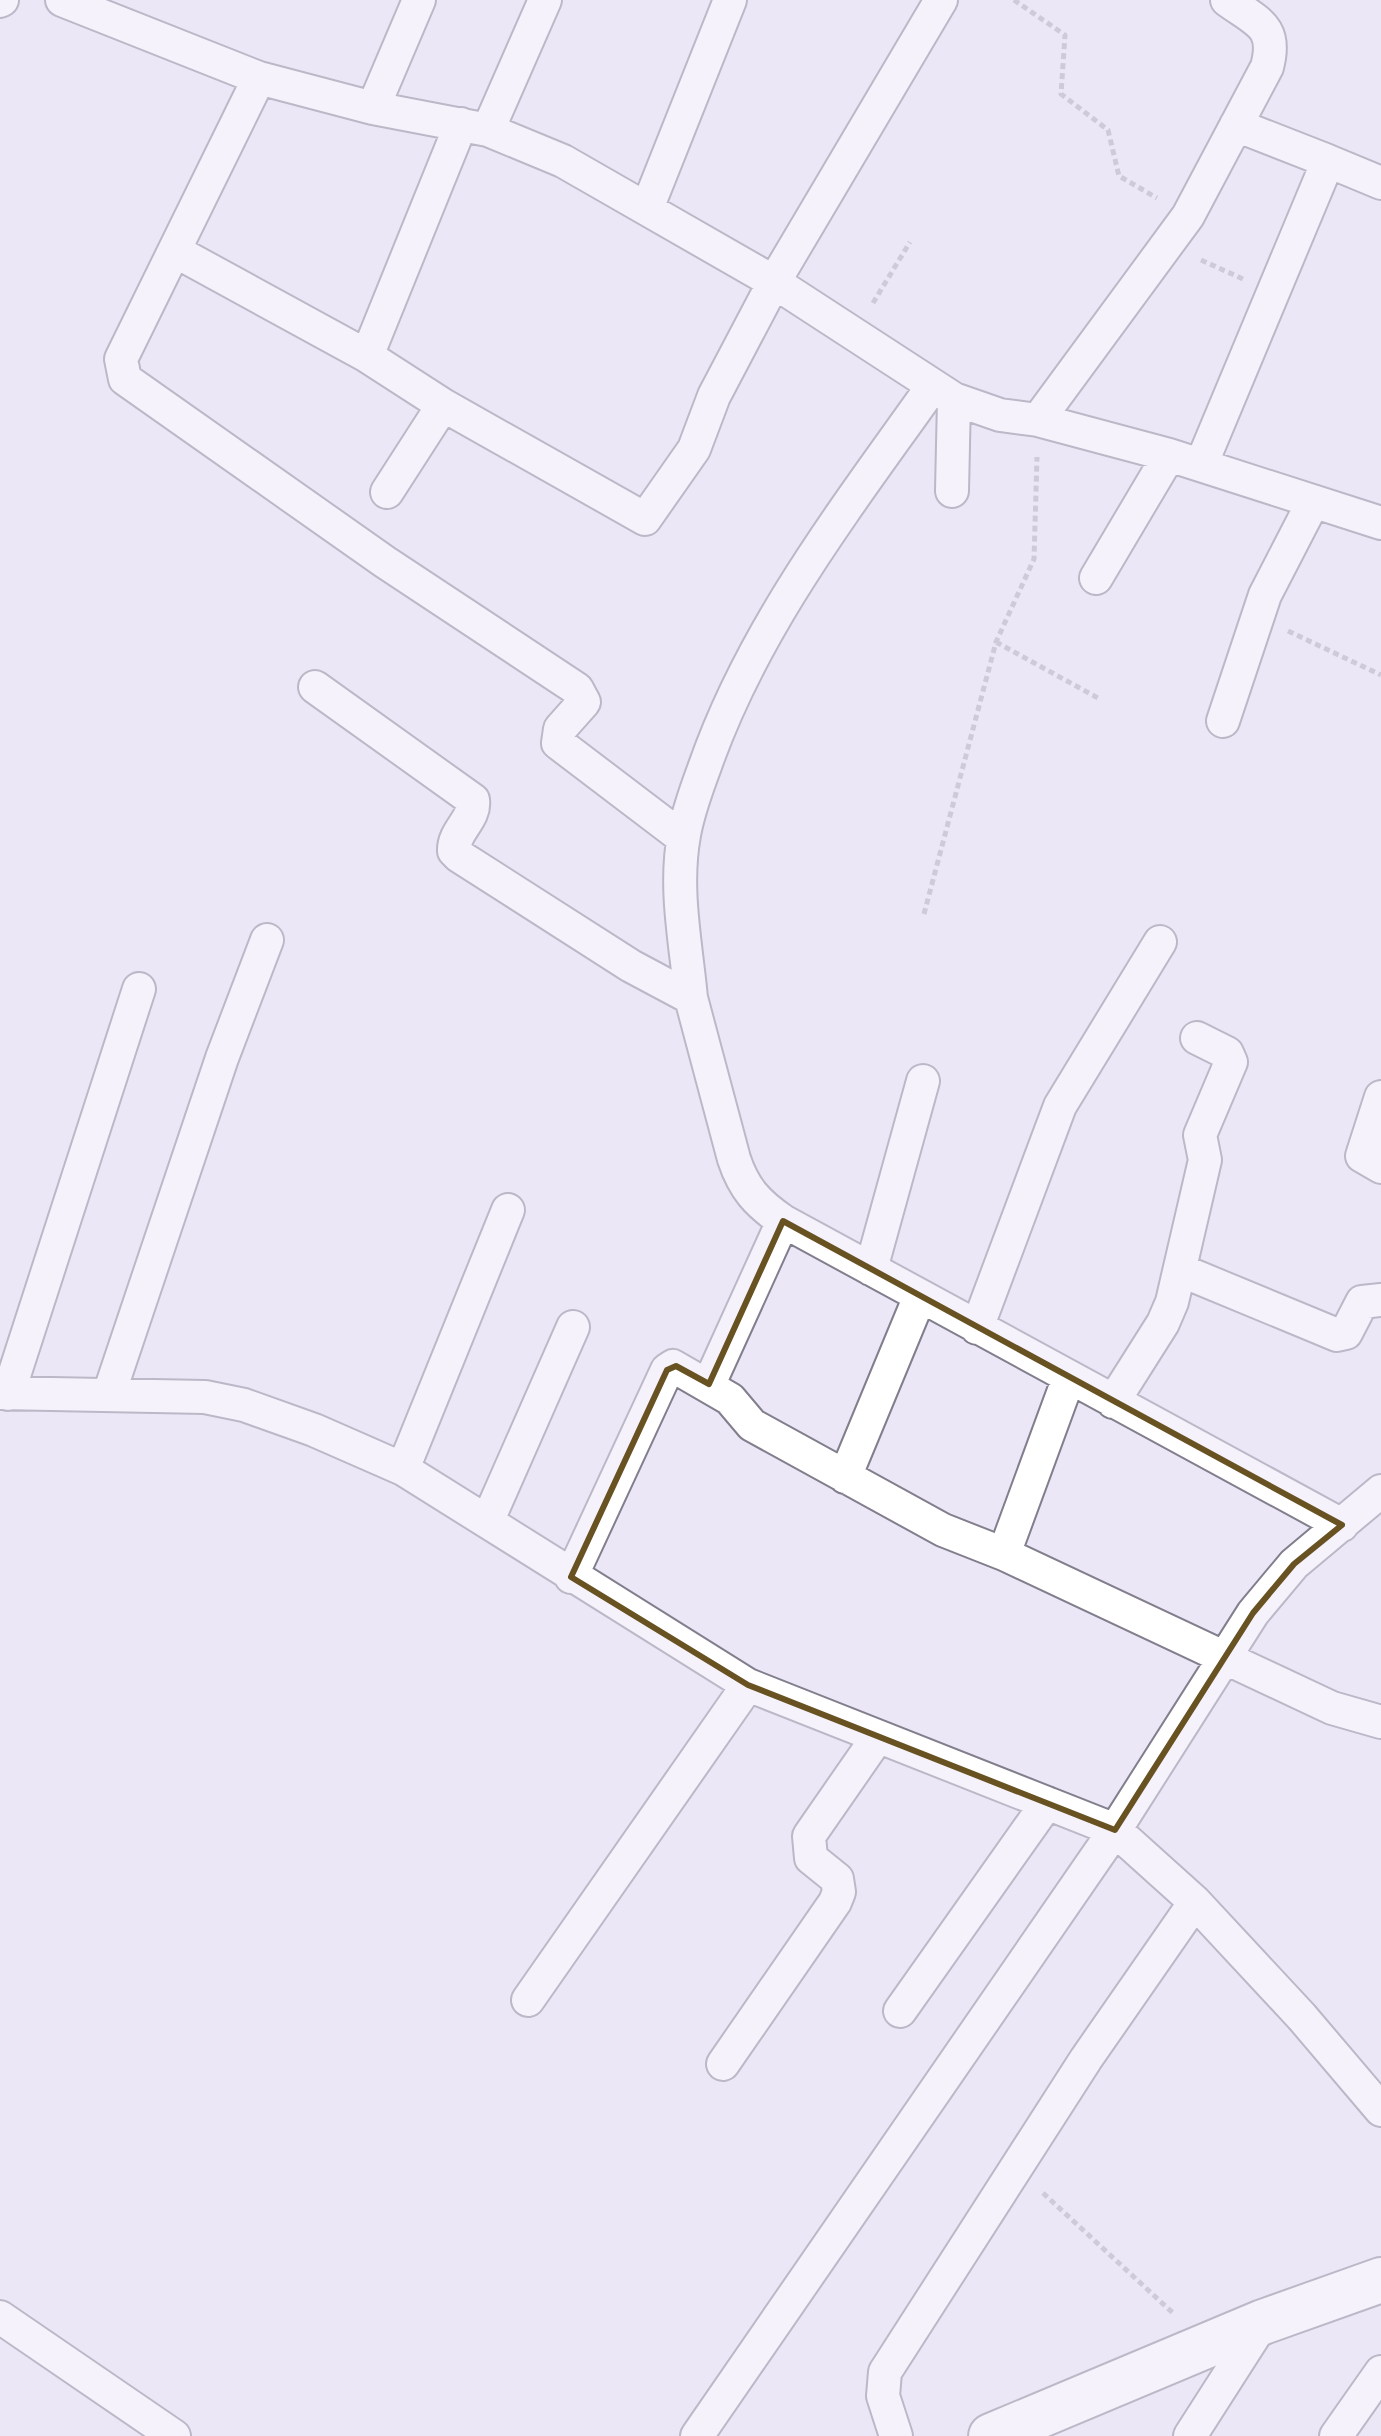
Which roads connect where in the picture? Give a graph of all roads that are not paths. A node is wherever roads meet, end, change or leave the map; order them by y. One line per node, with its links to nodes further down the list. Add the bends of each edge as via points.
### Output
1 (62, 0): 7 (street)
2 (419, 0): 8 (street)
3 (545, 0): 10 (street)
4 (730, 0): 13 (street)
5 (941, 0): 15 (street)
6 (1227, 0): 9 (street, via 1266,29 1272,41 1267,67)
7 (259, 78): 8 (street); 14 (street)
8 (373, 108): 10 (street)
9 (1236, 125): 11 (street); 19 (street, via 1188,216)
10 (475, 127): 13 (street, via 563,161); 16 (street)
11 (1328, 161): 12 (street); 21 (street)
12 (1381, 183)
13 (648, 206): 15 (street)
14 (175, 251): 16 (street); 29 (street, via 121,359 125,379 577,689 584,702 560,729 558,743)
15 (774, 282): 17 (street); 18 (street, via 714,396 694,449 645,519)
16 (367, 356): 18 (street)
17 (943, 393): 19 (street, via 1000,415); 22 (street); 29 (street, via 824,539 768,630 712,744)
18 (443, 405): 23 (street)
19 (1038, 420): 20 (street)
20 (1169, 455): 21 (street); 26 (street)
21 (1201, 465): 24 (street)
22 (952, 491)
23 (387, 492)
24 (1313, 502): 25 (street); 28 (street, via 1257,616)
25 (1381, 523)
26 (1096, 578)
27 (315, 687): 33 (street, via 473,800 471,814 454,838 459,856 631,966)
28 (1223, 721)
29 (683, 838): 33 (street, via 680,896)
30 (267, 940): 49 (street)
31 (1160, 942): 45 (street, via 1060,1106)
32 (139, 989): 48 (street)
33 (691, 998): 39 (street, via 742,1183 754,1201)
34 (1197, 1038): 41 (street, via 1227,1053 1231,1062 1200,1135 1205,1160)
35 (923, 1081): 40 (street)
36 (1381, 1097): 37 (street, via 1362,1156)
37 (1381, 1167)
38 (508, 1210): 51 (street)
39 (783, 1221): 40 (street); 47 (street)
40 (871, 1269): 42 (street)
41 (1180, 1270): 43 (street, via 1337,1335 1352,1326 1362,1302); 50 (street, via 1163,1323)
42 (920, 1296): 45 (street); 52 (street)
43 (1381, 1300)
44 (573, 1327): 54 (street)
45 (977, 1328): 46 (street)
46 (1069, 1377): 50 (street); 56 (street)
47 (709, 1384): 52 (street, via 752,1425); 57 (street, via 676,1366 667,1370)
48 (4, 1394): 49 (street)
49 (109, 1394): 51 (street, via 183,1395 244,1405)
50 (1113, 1402): 55 (street)
51 (403, 1469): 54 (street)
52 (845, 1477): 56 (street, via 943,1530)
53 (1381, 1491): 55 (street)
54 (488, 1520): 57 (street)
55 (1342, 1525): 58 (street, via 1294,1564 1253,1613)
56 (1004, 1554): 58 (street)
57 (571, 1577): 59 (street)
58 (1226, 1657): 60 (street, via 1332,1708); 63 (street)
59 (748, 1685): 61 (street); 65 (street)
60 (1381, 1722)
61 (877, 1738): 62 (street); 67 (street, via 809,1836 811,1858 837,1879 835,1902)
62 (1047, 1803): 63 (street); 66 (street)
63 (1115, 1830): 64 (street); 74 (street)
64 (1195, 1902): 68 (street); 75 (street, via 885,2372 883,2396)
65 (528, 2000)
66 (900, 2011)
67 (723, 2064)
68 (1381, 2110)
69 (1381, 2280): 71 (main road)
70 (0, 2317): 73 (street)
71 (1263, 2322): 76 (main road); 77 (street)
72 (1381, 2372): 78 (street)
73 (174, 2436)
74 (697, 2436)
75 (896, 2436)
76 (991, 2436)
77 (1190, 2436)
78 (1336, 2436)

